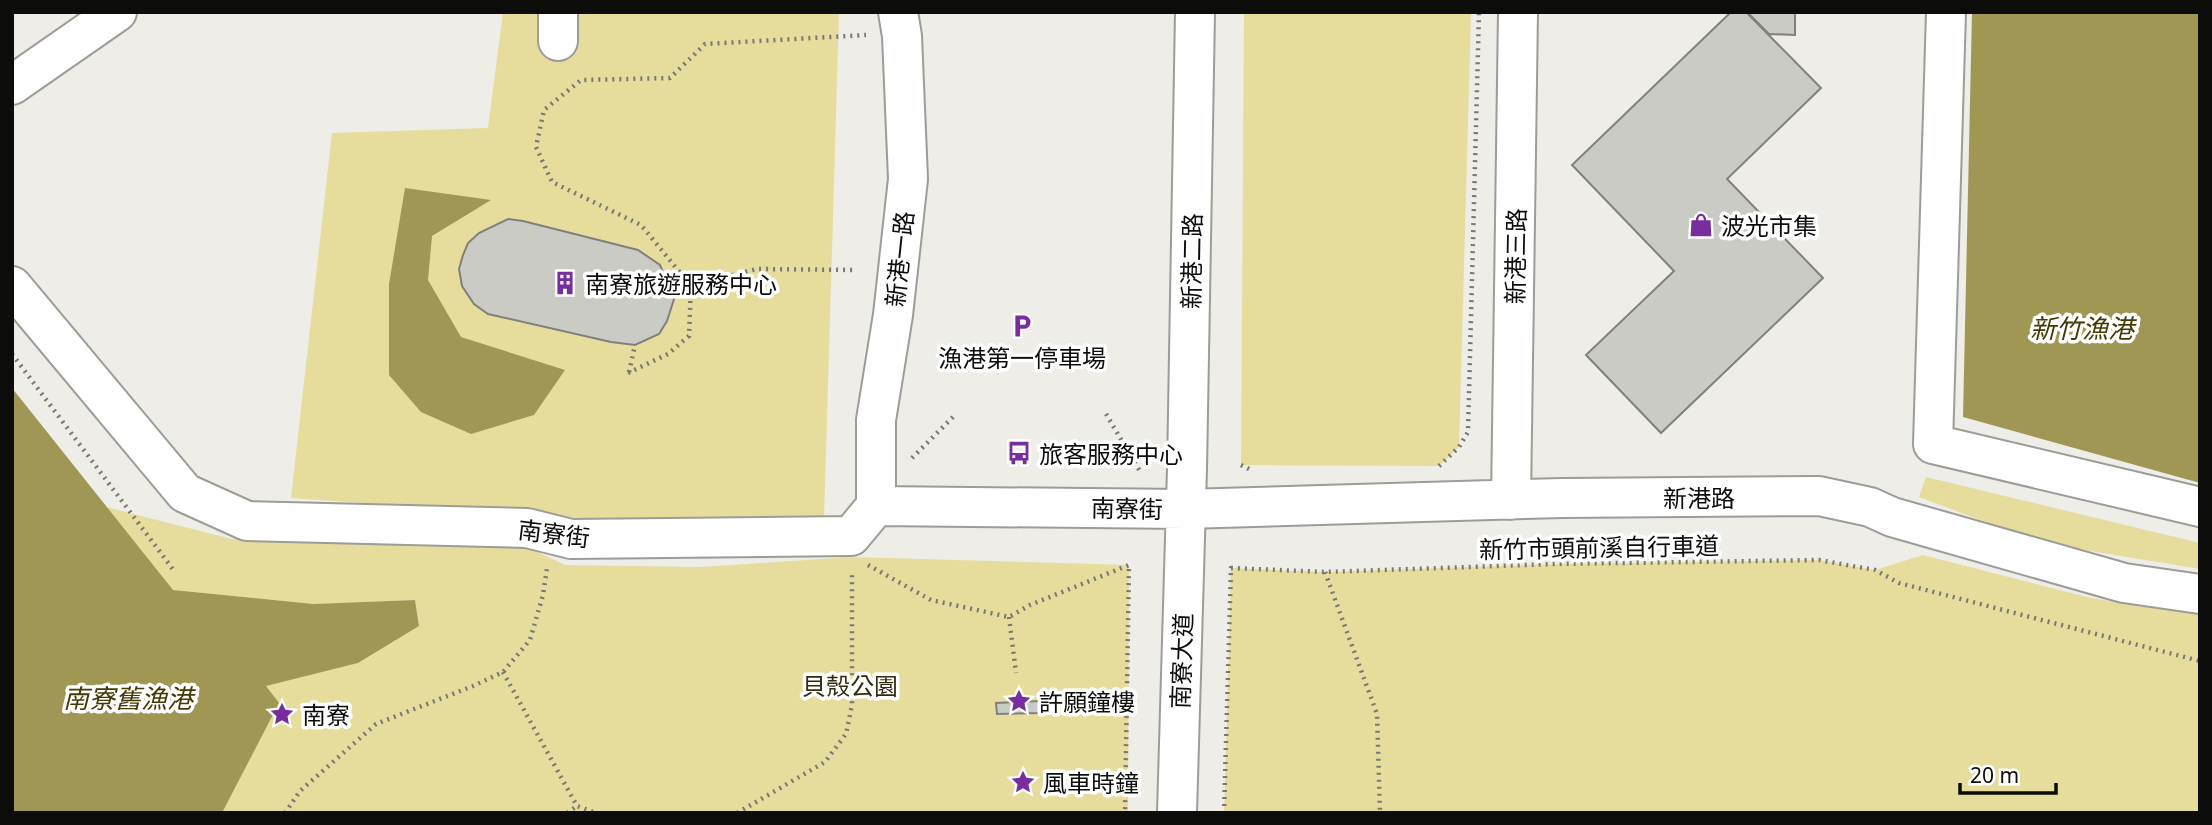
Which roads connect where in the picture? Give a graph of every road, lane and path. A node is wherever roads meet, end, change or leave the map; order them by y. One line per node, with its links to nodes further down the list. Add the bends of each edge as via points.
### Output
1 (117, 12): 7 (street)
2 (1195, 12): 23 (street, 新港二路)
3 (1479, 12): 17 (path, via 1468,432 1459,447)
4 (1518, 12): 20 (street, 新港三路)
5 (1946, 12): 22 (street, via 1933,444)
6 (900, 24): 9 (path, via 862,35 705,44 670,78 581,80 544,110 536,147 552,182 641,225); 21 (street, 新港一路, via 908,179 876,420)
7 (12, 85)
8 (856, 270): 9 (path, via 757,269)
9 (691, 285): 11 (path, via 689,336 668,354 628,373)
10 (12, 286): 21 (street, 南寮街, via 185,493 247,521 527,528 571,539 851,536)
11 (635, 345)
12 (12, 354): 27 (path)
13 (956, 414): 15 (path)
14 (1106, 414): 19 (path)
15 (911, 459)
16 (1241, 465): 18 (path)
17 (1428, 470)
18 (1254, 471)
19 (1141, 473)
20 (1511, 500): 23 (street, 新港路); 29 (street, 新港路, via 1819,496 1870,506 1892,517 2124,583)
21 (876, 506): 23 (street, 南寮街)
22 (2200, 507)
23 (1185, 509): 40 (street, 南寮大道)
24 (864, 563): 30 (path, via 931,600)
25 (547, 564): 32 (path, via 530,640)
26 (852, 570): 38 (path, via 852,705 846,734 825,762)
27 (175, 572)
28 (1325, 572): 31 (path, 新竹市頭前溪自行車道, via 1819,560 1875,570 1899,583); 41 (path, 新竹市頭前溪自行車道, via 1231,568); 42 (path, via 1377,714)
29 (2200, 594)
30 (1009, 617): 33 (path); 39 (path, via 1129,565)
31 (2200, 661)
32 (503, 672): 34 (path); 35 (path, via 376,724 300,791)
33 (1016, 673)
34 (577, 806): 36 (path); 37 (path)
35 (285, 813)
36 (567, 813)
37 (596, 813)
38 (737, 813)
39 (1125, 813)
40 (1177, 813)
41 (1224, 813)
42 (1380, 813)

